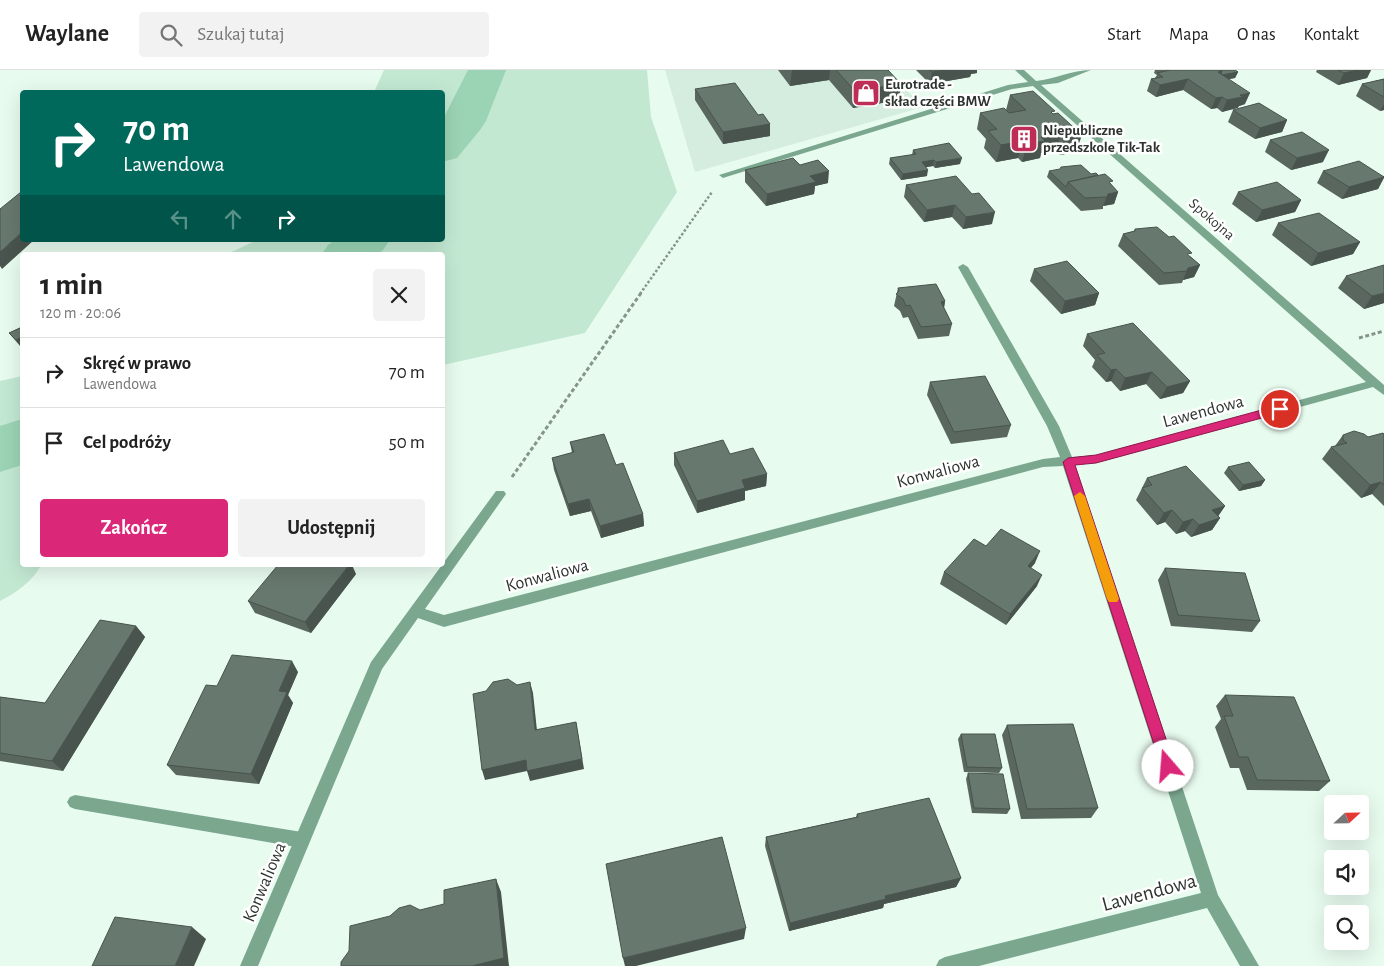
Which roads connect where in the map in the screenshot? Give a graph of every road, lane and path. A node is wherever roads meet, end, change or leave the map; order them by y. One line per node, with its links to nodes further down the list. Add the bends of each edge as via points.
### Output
1 (1019, 70): 3 (street, Spokojna)
2 (1087, 70): 3 (street)
3 (1036, 84): 4 (street, via 1011,87); 8 (street, Spokojna)
4 (723, 175): 10 (path)
5 (963, 268): 9 (street, Lawendowa, via 1053,426)
6 (1384, 331): 7 (path)
7 (1358, 338)
8 (1380, 387): 9 (street, Lawendowa, via 1096,459)
9 (1068, 462): 11 (street, Konwaliowa, via 1043,463 444,621); 14 (street, Lawendowa)
10 (500, 494): 11 (street)
11 (416, 612): 13 (street, Konwaliowa, via 376,666)
12 (75, 802): 13 (street)
13 (302, 840): 15 (street, Konwaliowa)
14 (1211, 899): 16 (street, Lawendowa); 17 (street)
15 (249, 966)
16 (945, 966)
17 (1250, 966)

